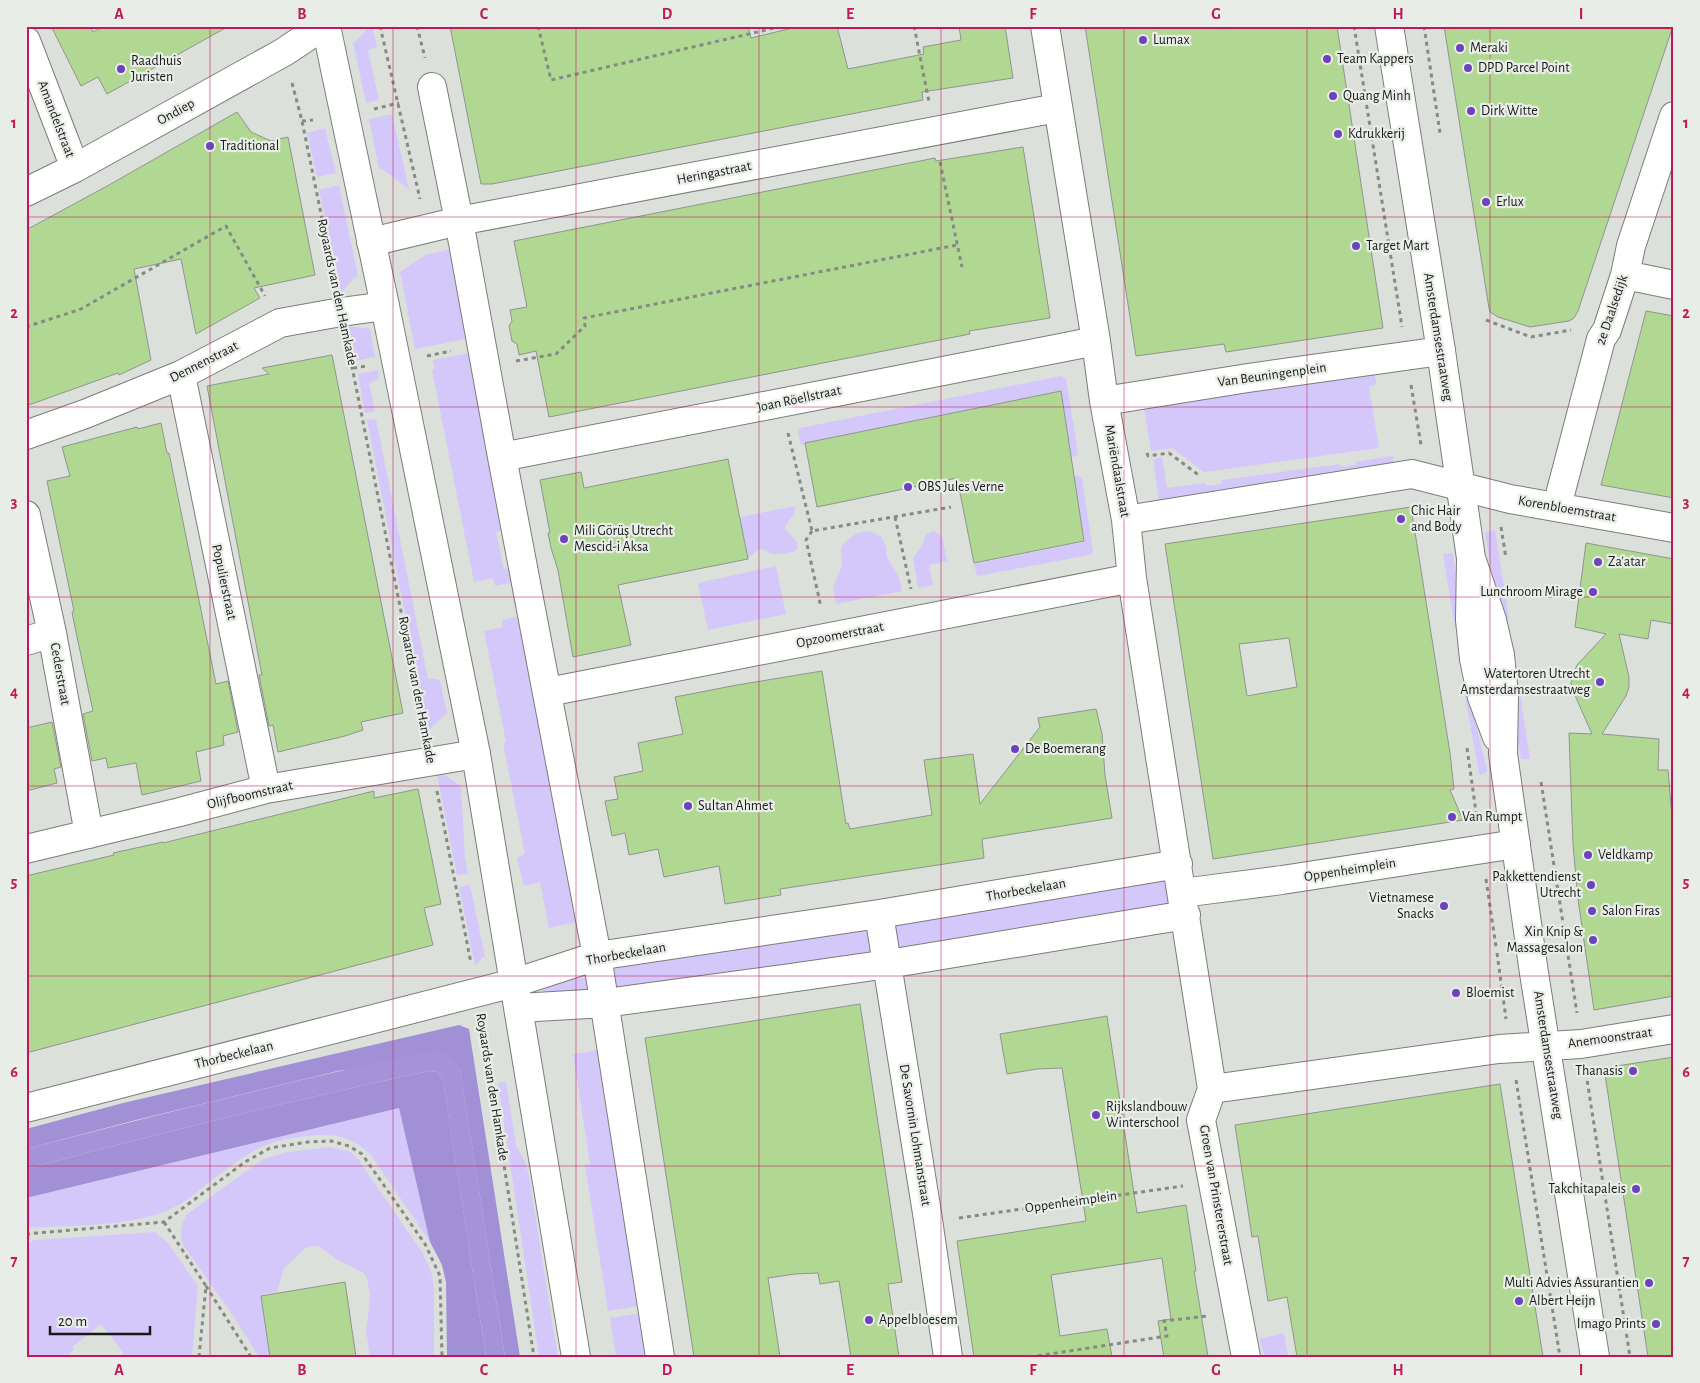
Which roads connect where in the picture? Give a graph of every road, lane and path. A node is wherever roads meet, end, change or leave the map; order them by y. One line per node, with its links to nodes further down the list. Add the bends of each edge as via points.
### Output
1 (325, 26): 10 (street, Ondiep); 14 (street)
2 (380, 26): 12 (path)
3 (417, 26): 11 (path)
4 (538, 26): 5 (path, via 551,80)
5 (782, 26)
6 (914, 26): 17 (path)
7 (1045, 26): 13 (street, Mariëndaalstraat)
8 (1389, 26): 34 (street, Amsterdamsestraatweg)
9 (26, 42): 18 (street, Amandelstraat)
10 (284, 52): 16 (path, Royaards van den Hamkade); 18 (street, Ondiep)
11 (432, 87): 12 (path); 20 (street)
12 (398, 104): 14 (path); 21 (path)
13 (1058, 108): 17 (street, Heringastraat); 33 (street, Mariëndaalstraat)
14 (346, 116): 16 (path); 22 (street)
15 (1674, 116): 25 (street, 2e Daalsedijk, via 1631,246)
16 (302, 121): 28 (path, Royaards van den Hamkade)
17 (934, 132): 20 (street, Heringastraat); 23 (path)
18 (75, 168): 19 (street, Ondiep)
19 (26, 192)
20 (459, 222): 21 (street, Heringastraat); 35 (street)
21 (427, 229): 22 (street, Heringastraat)
22 (371, 242): 27 (street)
23 (957, 245): 24 (path); 35 (path, via 584,318 585,326 556,354)
24 (962, 267)
25 (1625, 276): 26 (street); 44 (street, 2e Daalsedijk, via 1602,339)
26 (1674, 285)
27 (386, 306): 28 (street, Dennenstraat); 57 (street)
28 (341, 312): 30 (street, Dennenstraat); 58 (path, Royaards van den Hamkade)
29 (1486, 320): 32 (path, via 1531,337)
30 (280, 323): 31 (path, via 226,226 80,308); 36 (street, Dennenstraat)
31 (26, 327)
32 (1573, 330)
33 (1096, 341): 37 (street, Mariëndaalstraat); 38 (street, Joan Röellstraat)
34 (1440, 351): 37 (street, Van Beuningenplein); 43 (street, Amsterdamsestraatweg)
35 (486, 366): 41 (street)
36 (181, 375): 39 (street, Dennenstraat); 59 (street, Populierstraat)
37 (1104, 401): 40 (street, Mariëndaalstraat)
38 (782, 403): 41 (street, Joan Röellstraat); 50 (path)
39 (26, 435)
40 (1113, 452): 42 (path, via 1147,449 1148,456 1168,453); 48 (street, Mariëndaalstraat)
41 (502, 457): 56 (street)
42 (1203, 479)
43 (1460, 486): 44 (street, Korenbloemstraat, via 1510,499); 48 (street, via 1412,474); 61 (street, Amsterdamsestraatweg, via 1471,558 1500,655 1504,695 1503,754)
44 (1557, 506): 49 (street, Korenbloemstraat)
45 (951, 507): 47 (path)
46 (26, 515): 53 (street, Cederstraat)
47 (895, 517): 50 (path); 52 (path)
48 (1126, 520): 51 (street, Mariëndaalstraat)
49 (1674, 528)
50 (812, 531): 54 (path, via 806,540)
51 (1132, 578): 52 (street, Opzoomerstraat); 63 (street, Mariëndaalstraat)
52 (918, 620): 54 (street, Opzoomerstraat)
53 (52, 633): 55 (street); 60 (street, Cederstraat)
54 (828, 637): 56 (street, Opzoomerstraat)
55 (26, 640)
56 (548, 692): 66 (street)
57 (476, 754): 58 (street, Olijfboomstraat); 69 (street)
58 (431, 762): 59 (street, Olijfboomstraat); 68 (path, Royaards van den Hamkade)
59 (266, 789): 60 (street, Olijfboomstraat)
60 (89, 834): 62 (street, Olijfboomstraat)
61 (1516, 844): 64 (street, Oppenheimplein, via 1282,880); 72 (street, Amsterdamsestraatweg)
62 (26, 849)
63 (1178, 864): 64 (street, Mariëndaalstraat); 65 (street, Thorbeckelaan)
64 (1184, 904): 67 (street, Thorbeckelaan); 73 (street, Groen van Prinstererstraat)
65 (879, 914): 66 (street, Thorbeckelaan); 67 (street, De Savornin Lohmanstraat)
66 (597, 956): 69 (street, Thorbeckelaan); 70 (street)
67 (888, 964): 70 (street, Thorbeckelaan); 77 (street, De Savornin Lohmanstraat)
68 (477, 992): 69 (street, Thorbeckelaan); 74 (street, Thorbeckelaan); 84 (path, Royaards van den Hamkade)
69 (516, 996): 70 (street, Thorbeckelaan); 85 (street)
70 (605, 1003): 86 (street)
71 (1674, 1029): 72 (street, Anemoonstraat, via 1581,1044)
72 (1547, 1046): 73 (street, via 1499,1049); 90 (street, Amsterdamsestraatweg)
73 (1212, 1089): 75 (street, Groen van Prinstererstraat, via 1202,1120)
74 (26, 1108)
75 (1213, 1182): 77 (path, Oppenheimplein); 80 (street, Groen van Prinstererstraat)
76 (164, 1222): 78 (path); 79 (path); 83 (path, via 270,1148 331,1141 349,1146 362,1154 425,1244 440,1276)
77 (929, 1223): 87 (street, De Savornin Lohmanstraat)
78 (26, 1234)
79 (206, 1286): 81 (path); 82 (path)
80 (1237, 1312): 88 (path, via 1164,1322 1167,1336); 89 (street, Groen van Prinstererstraat)
81 (199, 1357)
82 (251, 1357)
83 (442, 1357)
84 (534, 1357)
85 (576, 1357)
86 (660, 1357)
87 (948, 1357)
88 (1030, 1357)
89 (1246, 1357)
90 (1595, 1357)

